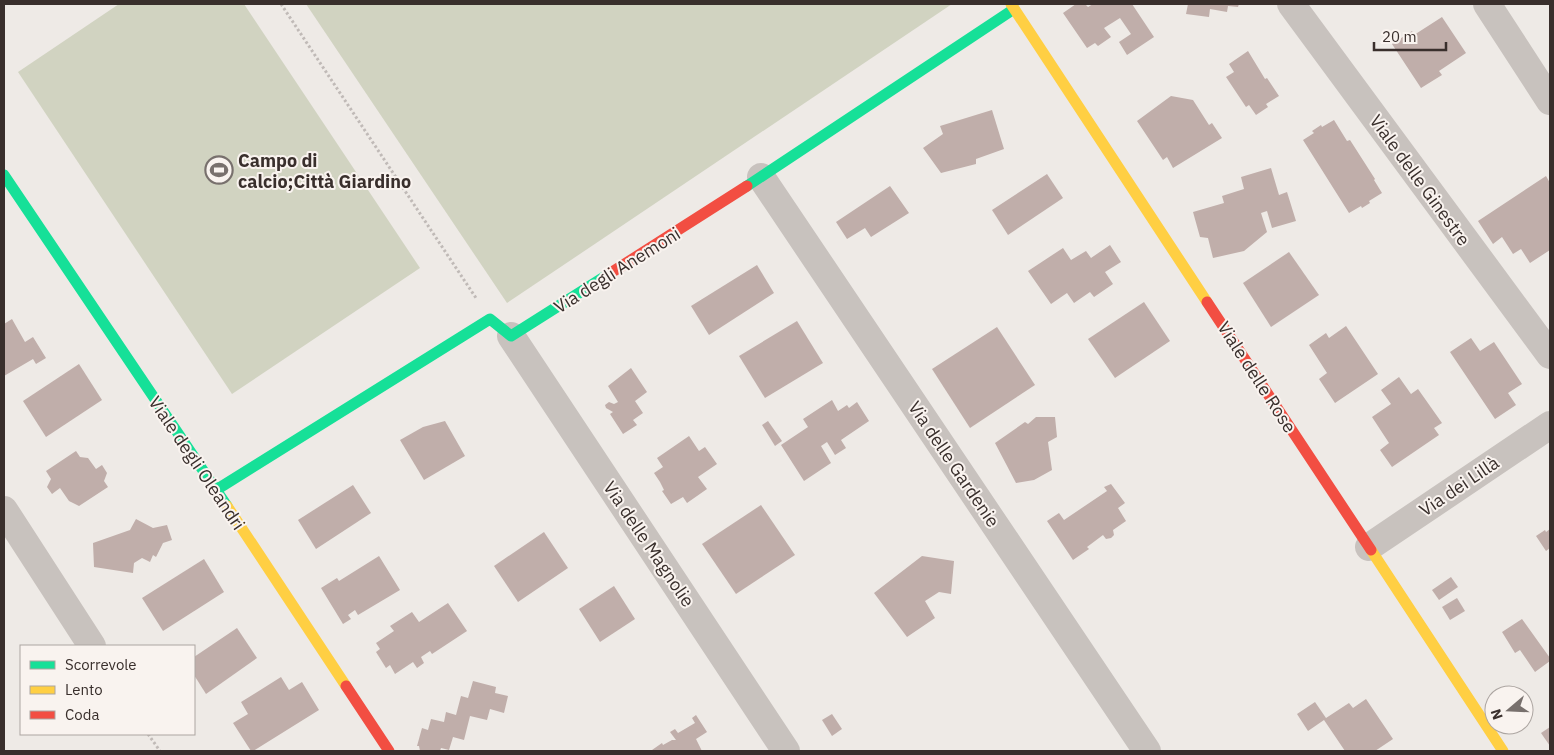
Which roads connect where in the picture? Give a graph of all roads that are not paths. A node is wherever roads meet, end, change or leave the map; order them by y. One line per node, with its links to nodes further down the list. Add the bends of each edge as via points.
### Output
1 (1290, 4): 8 (street, Viale delle Ginestre)
2 (1487, 4): 4 (street)
3 (1012, 6): 6 (street, Via degli Anemoni); 12 (street, Viale delle Rose)
4 (1550, 101)
5 (4, 175): 10 (street, Viale degli Oleandri)
6 (761, 177): 7 (street, Via degli Anemoni); 16 (street, Via delle Gardenie)
7 (511, 336): 10 (street, via 490,319); 15 (street, Via delle Magnolie)
8 (1550, 355)
9 (1550, 425): 12 (street, Via dei Lillà)
10 (216, 490): 14 (street, Viale degli Oleandri)
11 (4, 510): 13 (street)
12 (1369, 547): 17 (street, Viale delle Rose)
13 (91, 645)
14 (389, 751)
15 (786, 751)
16 (1147, 751)
17 (1503, 751)

